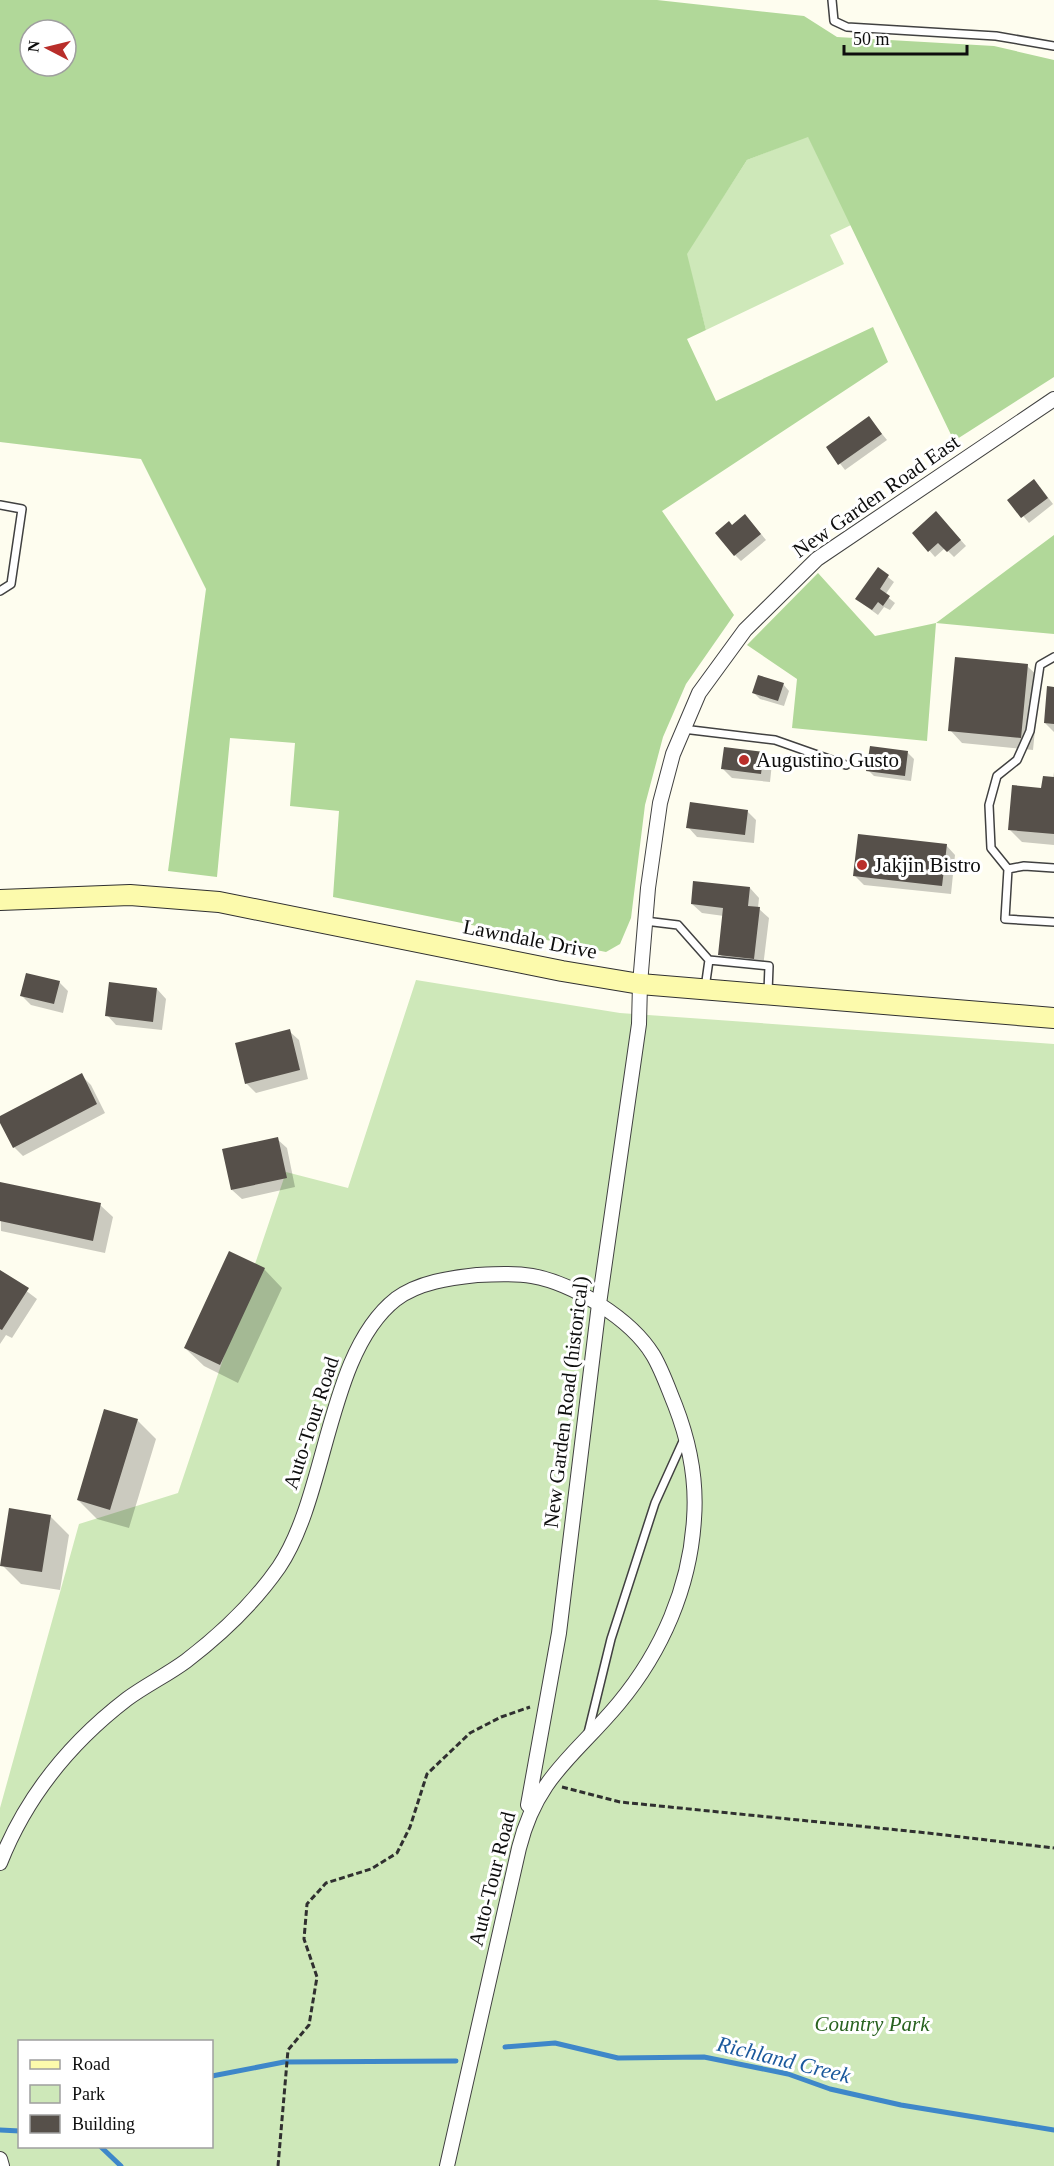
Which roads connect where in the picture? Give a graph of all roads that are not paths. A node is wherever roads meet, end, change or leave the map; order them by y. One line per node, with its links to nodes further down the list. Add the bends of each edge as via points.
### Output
1 (832, 0): 2 (lane, via 834,21 847,27 996,36)
2 (1054, 46)
3 (1054, 399): 7 (street, New Garden Road East, via 817,559 745,630 699,693)
4 (0, 505): 5 (lane, via 22,509 11,584)
5 (0, 591)
6 (1054, 657): 10 (lane, via 1040,665 1030,731 1017,760 997,776 989,805 991,848)
7 (683, 729): 8 (lane, via 775,741); 12 (street, New Garden Road East, via 660,803)
8 (846, 765)
9 (1054, 868): 10 (lane)
10 (1008, 869): 13 (lane, via 1005,919)
11 (0, 900): 15 (main road, Lawndale Drive, via 130,895 219,902)
12 (645, 921): 14 (lane, via 678,925); 15 (street, New Garden Road East)
13 (1054, 922)
14 (709, 960): 16 (lane); 17 (lane, via 769,966)
15 (639, 984): 16 (main road, Lawndale Drive); 19 (street, New Garden Road (historical), via 639,1024)
16 (705, 991): 17 (main road, Lawndale Drive)
17 (768, 996): 18 (main road, Lawndale Drive)
18 (1054, 1018)
19 (599, 1304): 20 (street, Auto-Tour Road, via 652,1352); 22 (street, New Garden Road (historical), via 562,1610); 23 (street, Auto-Tour Road, via 559,1284 506,1273 444,1280 415,1288 396,1300 376,1320 359,1347 311,1496 281,1564 254,1599 218,1633 77,1742 46,1779)
20 (686, 1434): 21 (lane, via 655,1503 611,1638); 21 (street, Auto-Tour Road, via 694,1519 685,1577 662,1642 622,1701)
21 (586, 1741): 22 (street, Auto-Tour Road, via 547,1781)
22 (525, 1825): 26 (street, Auto-Tour Road)
23 (0, 1863)
24 (0, 2159): 25 (street)
25 (2, 2166)
26 (447, 2166)

